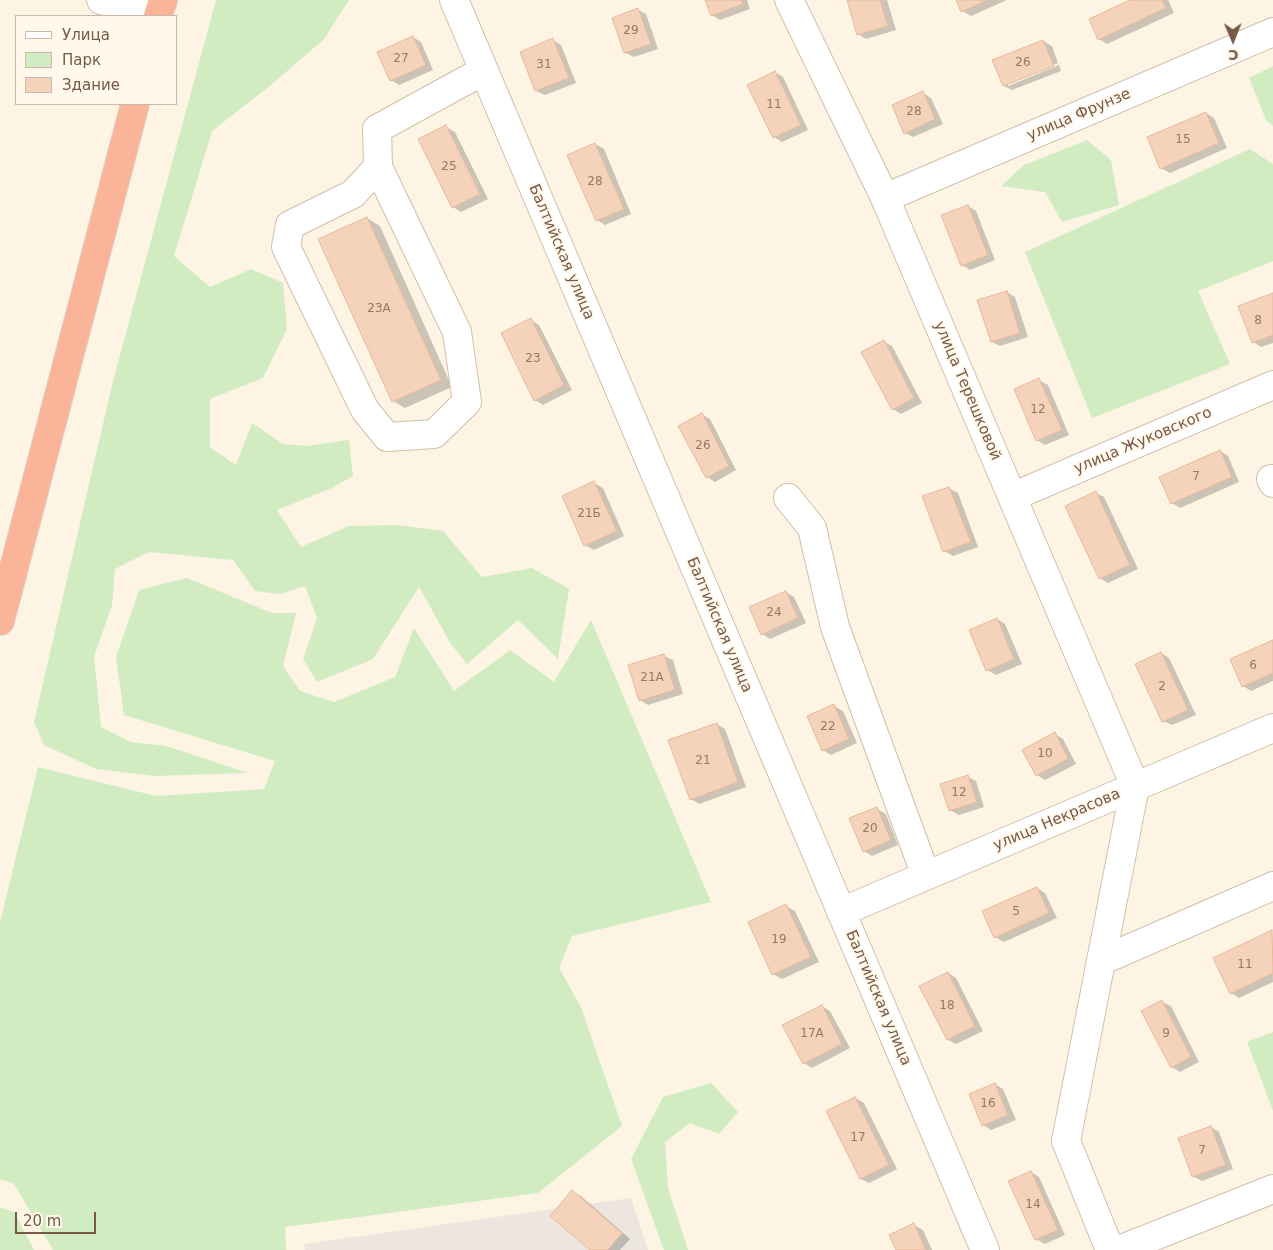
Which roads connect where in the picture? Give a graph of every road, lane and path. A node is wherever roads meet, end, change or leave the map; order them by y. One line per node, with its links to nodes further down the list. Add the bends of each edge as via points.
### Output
1 (101, 0): 4 (street)
2 (789, 0): 9 (street, улица Терешковой)
3 (461, 2): 6 (street, Балтийская улица)
4 (160, 10)
5 (1273, 32): 9 (street, улица Фрунзе)
6 (483, 71): 8 (street, via 377,129); 18 (street, Балтийская улица)
7 (136, 105): 13 (highway)
8 (378, 167): 8 (street, via 353,194 290,225 286,247 365,410 387,436 434,434 467,402 457,332)
9 (884, 198): 11 (street, улица Терешковой)
10 (1273, 385): 11 (street, улица Жуковского)
11 (1012, 497): 15 (street, улица Терешковой)
12 (788, 498): 16 (street, via 812,528 835,626)
13 (0, 621)
14 (1273, 728): 15 (street, улица Некрасова)
15 (1135, 786): 16 (street, улица Некрасова); 19 (street)
16 (926, 876): 18 (street, улица Некрасова)
17 (1273, 886): 19 (street)
18 (841, 912): 21 (street, Балтийская улица)
19 (1101, 961): 22 (street, via 1066,1141)
20 (1273, 1189): 23 (street)
21 (985, 1250)
22 (1110, 1250)
23 (1120, 1250)

